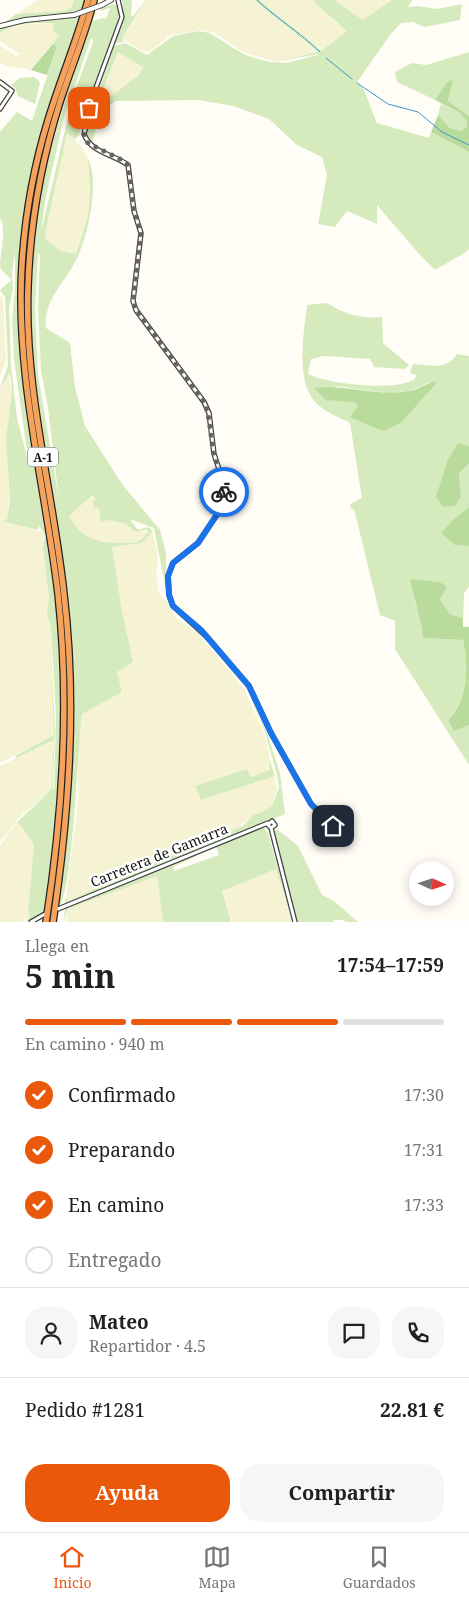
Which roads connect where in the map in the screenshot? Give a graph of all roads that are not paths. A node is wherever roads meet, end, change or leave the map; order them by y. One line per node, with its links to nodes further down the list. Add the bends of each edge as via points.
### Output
1 (88, 0): 14 (highway, A-1, via 42,144 30,198 22,263 25,386 58,594 64,692 60,818)
2 (94, 0): 15 (highway, A-1, via 46,151 34,213 28,271 29,354 64,594 71,694 66,818)
3 (111, 0): 5 (street, bridge, via 74,15)
4 (118, 0): 10 (street, via 122,17 94,93 84,134 90,146 128,165 134,211 141,233 133,301 136,310 199,393 208,413 214,454 223,481 220,510 198,543 173,563 167,584 173,606 210,637 252,692 311,804)
5 (0, 26)
6 (0, 82): 7 (street, via 12,91)
7 (0, 108)
8 (268, 823): 9 (street); 9 (street, via 275,822); 11 (street, Carretera de Gamarra)
9 (271, 828): 16 (street)
10 (340, 832)
11 (58, 909)
12 (45, 914): 13 (street)
13 (31, 922)
14 (46, 922)
15 (53, 922)
16 (295, 922)

